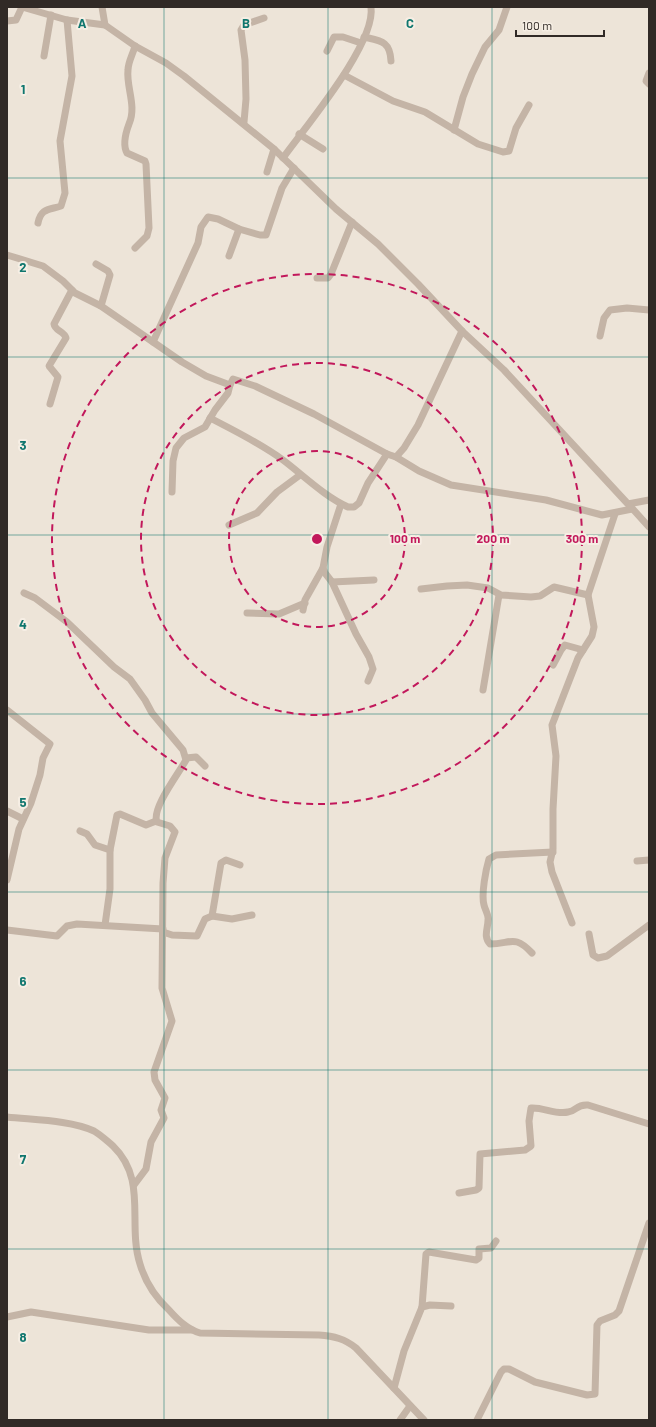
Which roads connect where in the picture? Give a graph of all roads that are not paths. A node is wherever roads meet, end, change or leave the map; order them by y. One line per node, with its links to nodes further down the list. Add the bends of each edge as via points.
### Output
1 (22, 7): 5 (street); 8 (street, via 16,20)
2 (102, 7): 9 (street)
3 (371, 7): 10 (street, via 371,16)
4 (507, 7): 20 (street, via 499,30 485,47 472,74)
5 (50, 15): 7 (street); 13 (street)
6 (264, 18): 19 (street, via 244,25 241,30 245,60)
7 (67, 20): 9 (street); 28 (street, via 72,76 60,141 65,193 61,206 46,209)
8 (7, 22)
9 (105, 25): 11 (street)
10 (362, 40): 12 (street, via 334,37); 14 (street, via 378,40 387,45); 16 (street)
11 (135, 46): 19 (street, via 162,60); 30 (street, via 128,71 131,105 129,124 126,128 125,152 145,161 146,164 149,228 147,236)
12 (326, 51)
13 (44, 56)
14 (391, 61)
15 (649, 73): 17 (street, via 646,80)
16 (344, 75): 20 (street, via 393,101 426,112); 21 (street)
17 (649, 84)
18 (529, 105): 20 (street, via 522,114 506,152 478,144)
19 (244, 122): 22 (street)
20 (454, 130)
21 (300, 134): 23 (street); 24 (street)
22 (274, 148): 24 (street); 26 (street)
23 (323, 149)
24 (282, 158): 25 (street)
25 (294, 168): 27 (street); 29 (street, via 282,188 267,233 260,235)
26 (267, 172)
27 (352, 222): 34 (street, via 331,274 328,278); 38 (street, via 410,275)
28 (38, 223)
29 (239, 228): 32 (street); 40 (street, via 212,217 204,221 198,243)
30 (135, 248)
31 (7, 255): 35 (street, via 43,266)
32 (228, 256)
33 (96, 264): 36 (street, via 110,275)
34 (317, 278)
35 (72, 290): 36 (street); 42 (street, via 54,324 66,338 49,366 58,377)
36 (101, 306): 40 (street)
37 (649, 310): 39 (street, via 610,310 604,318)
38 (462, 331): 45 (street, via 418,425); 50 (street, via 504,370)
39 (600, 336)
40 (153, 342): 41 (street, via 206,376)
41 (230, 385): 43 (street); 44 (street, via 233,379 256,386)
42 (50, 404)
43 (210, 418): 46 (street, via 262,446); 47 (street, via 205,427 184,438 176,448)
44 (387, 454): 45 (street); 49 (street, via 370,479 358,504 350,507)
45 (396, 457): 51 (street, via 419,471 451,485 546,500 593,514)
46 (300, 475): 49 (street); 52 (street, via 277,492 257,513)
47 (172, 492)
48 (649, 500): 50 (street)
49 (341, 504): 54 (street)
50 (630, 507): 51 (street); 53 (street)
51 (615, 514): 60 (street)
52 (229, 525)
53 (649, 527)
54 (323, 568): 56 (street); 61 (street, via 304,606 279,614)
55 (374, 580): 56 (street)
56 (332, 582): 64 (street, via 371,661 373,669)
57 (421, 589): 59 (street, via 466,586 488,588)
58 (24, 593): 67 (street, via 35,598 67,622 130,679)
59 (499, 595): 60 (street, via 539,596 554,587); 65 (street)
60 (588, 595): 62 (street, via 594,632)
61 (247, 614)
62 (583, 650): 63 (street, via 566,646); 74 (street, via 552,725 556,756)
63 (553, 665)
64 (368, 681)
65 (483, 690)
66 (7, 710): 70 (street, via 50,744 43,758 31,803)
67 (186, 758): 68 (street, via 196,758); 71 (street, via 161,802)
68 (205, 766)
69 (7, 811): 70 (street)
70 (23, 819): 78 (street)
71 (156, 821): 73 (street, via 146,825 117,815); 85 (street, via 170,826 175,832 164,866)
72 (80, 831): 73 (street, via 87,834 95,845)
73 (110, 850): 82 (street, via 110,889)
74 (553, 852): 81 (street, via 550,862 552,872); 87 (street, via 496,855 489,859 487,867 483,904 488,920 486,932 489,943 518,942)
75 (649, 860): 76 (street)
76 (637, 861)
77 (240, 865): 80 (street, via 226,860 221,863)
78 (7, 880)
79 (252, 915): 80 (street, via 232,919)
80 (212, 916): 85 (street, via 205,919 195,936)
81 (572, 923)
82 (105, 925): 84 (street, via 69,925 57,936); 85 (street)
83 (649, 925): 86 (street, via 607,956 598,958 593,955)
84 (7, 930)
85 (163, 930): 90 (street, via 162,988 172,1021 154,1072 155,1080 165,1098 161,1110 164,1118 151,1142 146,1169)
86 (589, 934)
87 (532, 953)
88 (7, 1117): 90 (street, via 76,1125 93,1130 127,1163)
89 (649, 1124): 91 (street, via 588,1105 581,1105 565,1113 531,1108 531,1146 525,1150 480,1154 479,1188)
90 (134, 1185): 97 (street, via 140,1264 157,1298)
91 (459, 1193)
92 (649, 1223): 102 (street, via 619,1310 615,1315 598,1322 595,1394 587,1395 535,1382 504,1369)
93 (496, 1242): 95 (street, via 491,1248 479,1249 479,1258 476,1260 429,1252 426,1254)
94 (451, 1306): 95 (street)
95 (422, 1307): 98 (street, via 404,1351)
96 (7, 1317): 97 (street, via 31,1312 149,1330)
97 (192, 1330): 98 (street, via 200,1333 319,1334 336,1337 356,1348)
98 (394, 1388): 99 (street)
99 (410, 1406): 100 (street); 101 (street)
100 (400, 1420)
101 (424, 1420)
102 (478, 1420)

